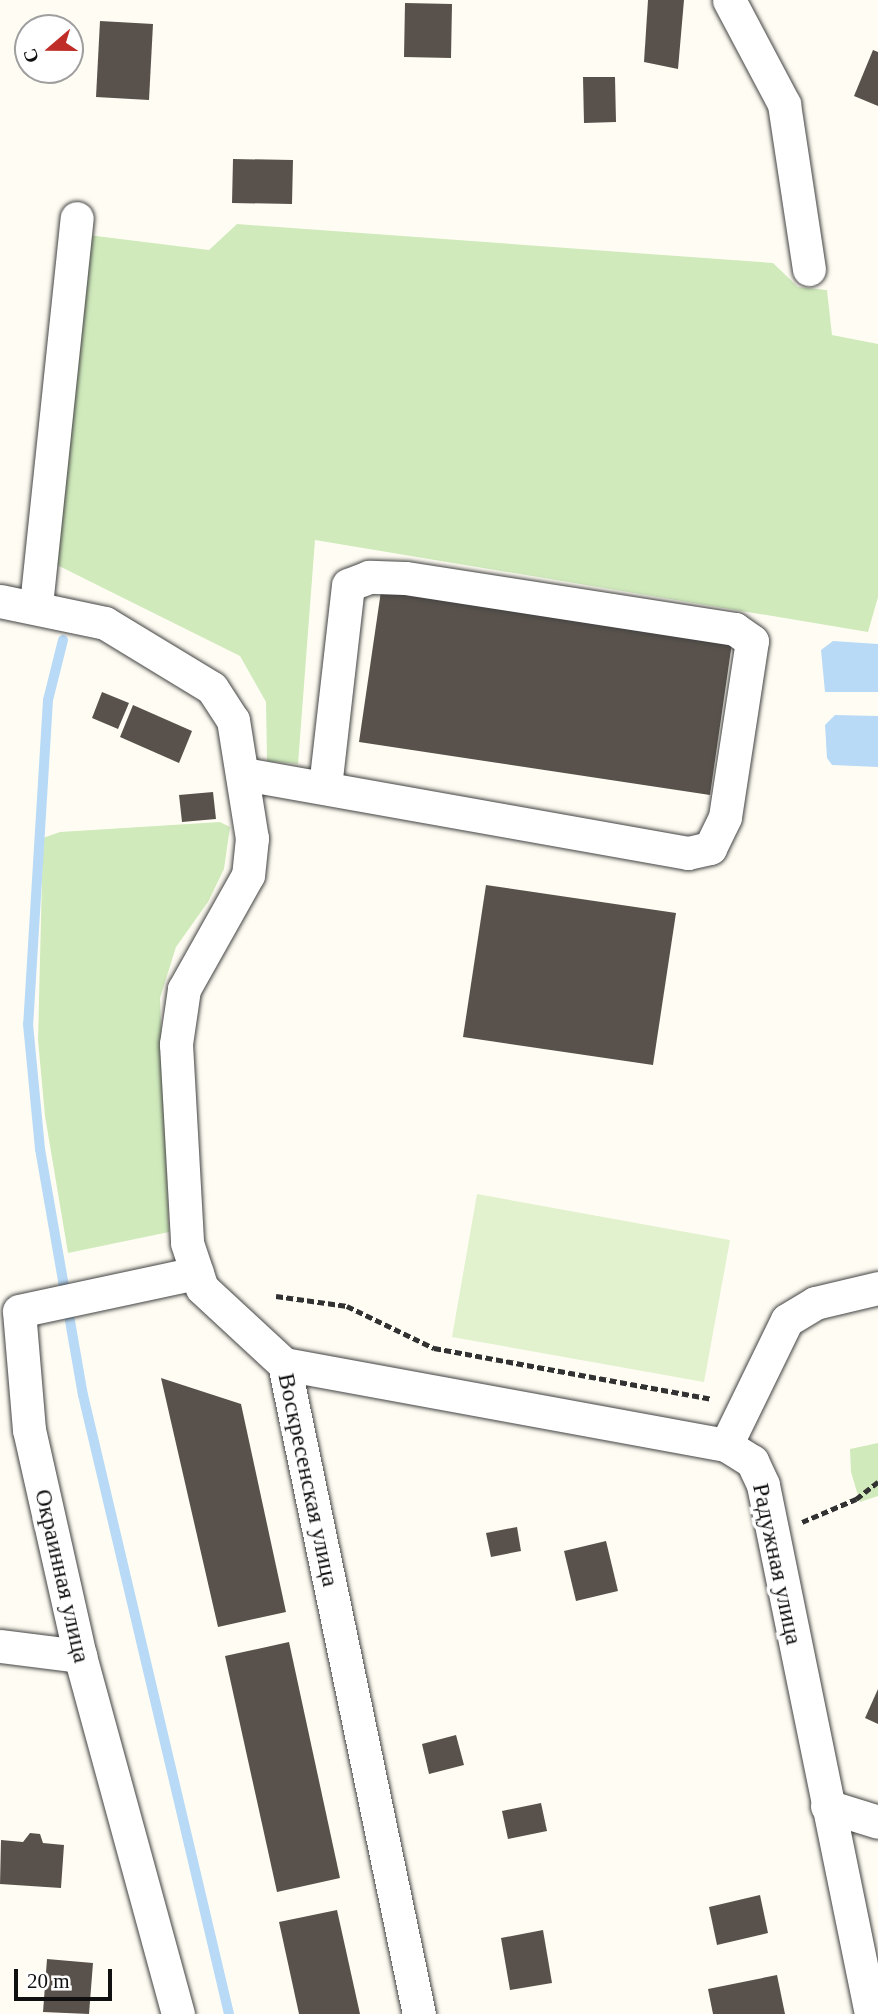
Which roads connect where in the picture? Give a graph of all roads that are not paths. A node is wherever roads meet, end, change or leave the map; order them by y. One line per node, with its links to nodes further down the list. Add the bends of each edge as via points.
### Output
1 (729, 0): 3 (street, via 784,104)
2 (76, 218): 5 (street)
3 (809, 270)
4 (0, 601): 5 (street, Воскресенская улица)
5 (36, 605): 6 (street, Воскресенская улица, via 105,623 212,688 233,720)
6 (244, 774): 7 (street); 8 (street, Воскресенская улица, via 252,838 248,875 184,989 176,1044 187,1243)
7 (325, 786): 7 (street, via 688,853 710,848 725,817 752,641 735,629 405,578 369,577 348,585)
8 (197, 1273): 10 (street, Воскресенская улица, via 202,1288); 13 (street, Окраинная улица, via 19,1311 29,1430)
9 (878, 1288): 11 (street, via 816,1303 787,1320)
10 (284, 1364): 11 (street, Радужная улица); 17 (street, Воскресенская улица)
11 (726, 1445): 14 (street, Радужная улица, via 752,1461 763,1485)
12 (0, 1646): 13 (street)
13 (80, 1656): 16 (street, Окраинная улица)
14 (827, 1806): 15 (street); 18 (street, Радужная улица)
15 (878, 1822)
16 (178, 2014)
17 (419, 2014)
18 (871, 2014)

